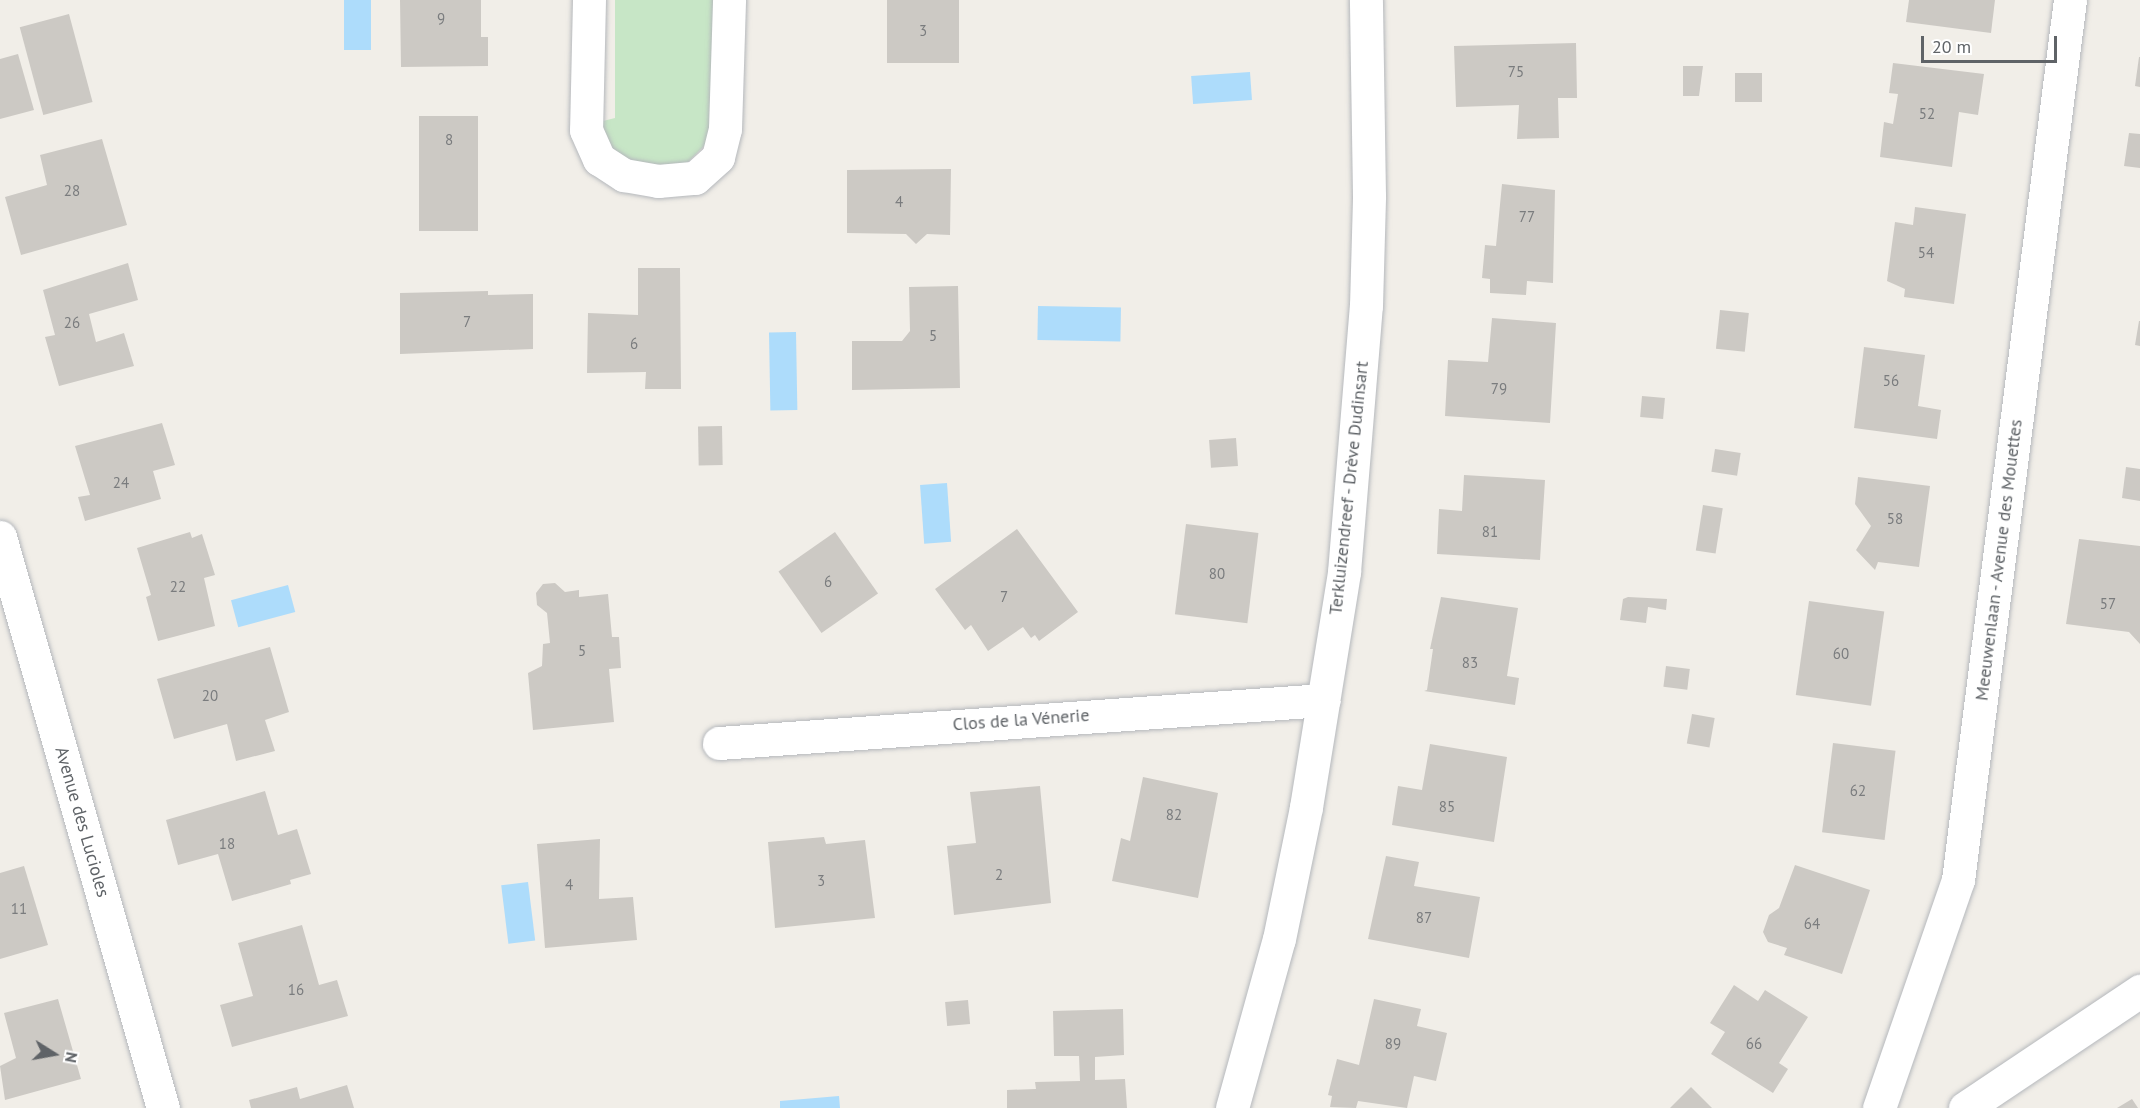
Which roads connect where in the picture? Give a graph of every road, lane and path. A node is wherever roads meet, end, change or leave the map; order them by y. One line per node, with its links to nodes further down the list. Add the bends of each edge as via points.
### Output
1 (589, 0): 2 (street, via 586,130 599,159 624,176 658,181 695,178 718,158 725,129)
2 (729, 0)
3 (1366, 0): 6 (street, Terkluizendreef - Drève Dudinsart, via 1366,306 1344,572)
4 (2070, 0): 11 (street, Meeuwenlaan - Avenue des Mouettes, via 1958,880)
5 (0, 537): 9 (street, Avenue des Lucioles)
6 (1323, 700): 7 (street, Clos de la Vénerie); 10 (street, Terkluizendreef - Drève Dudinsart, via 1279,939)
7 (719, 742)
8 (2140, 991): 12 (street)
9 (163, 1108)
10 (1232, 1108)
11 (1879, 1108)
12 (1965, 1108)

